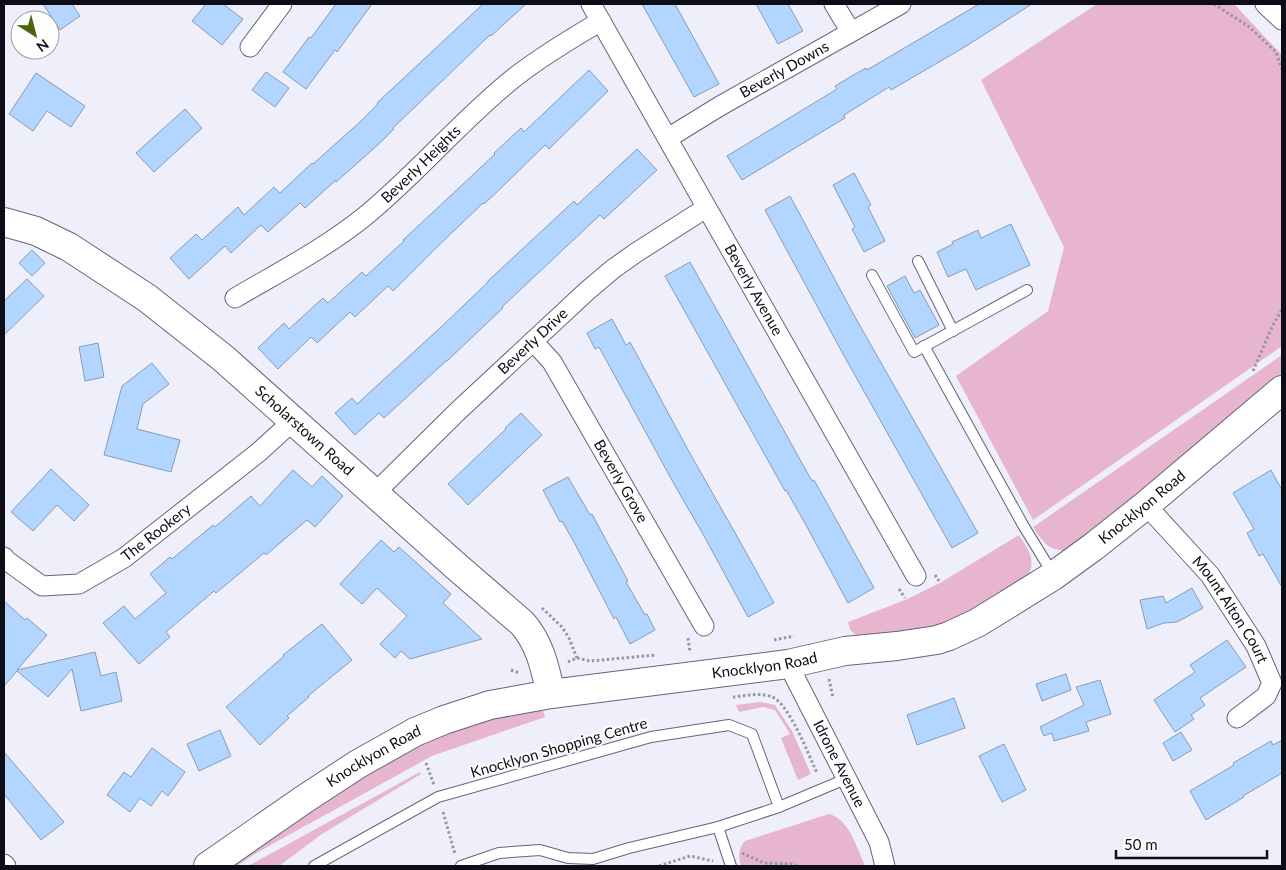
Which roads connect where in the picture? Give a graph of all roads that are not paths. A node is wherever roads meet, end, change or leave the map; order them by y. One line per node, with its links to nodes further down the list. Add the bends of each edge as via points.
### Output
1 (282, 4): 9 (street)
2 (591, 4): 7 (street, Beverly Avenue)
3 (834, 4): 8 (street)
4 (901, 4): 8 (street, Beverly Downs)
5 (1265, 4): 6 (street)
6 (1282, 20)
7 (601, 21): 10 (street, Beverly Avenue); 16 (street, Beverly Heights, via 515,77 387,198 341,235)
8 (851, 32): 10 (street, Beverly Downs)
9 (250, 47)
10 (668, 138): 11 (street, Beverly Avenue)
11 (706, 208): 18 (street, Beverly Drive, via 613,269); 25 (street, Beverly Avenue)
12 (4, 222): 21 (street, Scholarstown Road, via 55,239 147,298)
13 (918, 261): 17 (lane)
14 (872, 275): 19 (lane, via 914,352)
15 (1026, 290): 17 (lane)
16 (235, 298)
17 (953, 330): 19 (lane)
18 (533, 341): 22 (street, Beverly Drive); 27 (street, Beverly Grove, via 552,362)
19 (924, 346): 26 (lane)
20 (1279, 399): 23 (street, Knocklyon Road)
21 (294, 420): 22 (street, Scholarstown Road); 24 (street, The Rookery, via 259,452 124,558 79,584 42,586)
22 (375, 493): 29 (street, Scholarstown Road, via 522,622 540,652)
23 (1146, 504): 26 (street, Knocklyon Road); 30 (street, Mount Alton Court, via 1210,575 1256,646 1272,683 1266,696)
24 (4, 557)
25 (916, 576)
26 (1053, 576): 28 (street, Knocklyon Road, via 977,623 937,640 845,651)
27 (704, 626)
28 (788, 664): 29 (street, Knocklyon Road); 31 (street, Idrone Avenue)
29 (551, 694): 35 (street, Knocklyon Road, via 490,705 415,732 330,781)
30 (1237, 718)
31 (848, 778): 32 (lane); 38 (street, Idrone Avenue, via 880,842)
32 (780, 807): 33 (lane); 36 (lane, Knocklyon Shopping Centre, via 752,734 729,725 651,737 438,797)
33 (718, 826): 34 (lane, via 593,858 568,858 540,850 499,853); 37 (lane)
34 (458, 862)
35 (208, 866)
36 (314, 866)
37 (731, 866)
38 (885, 866)

